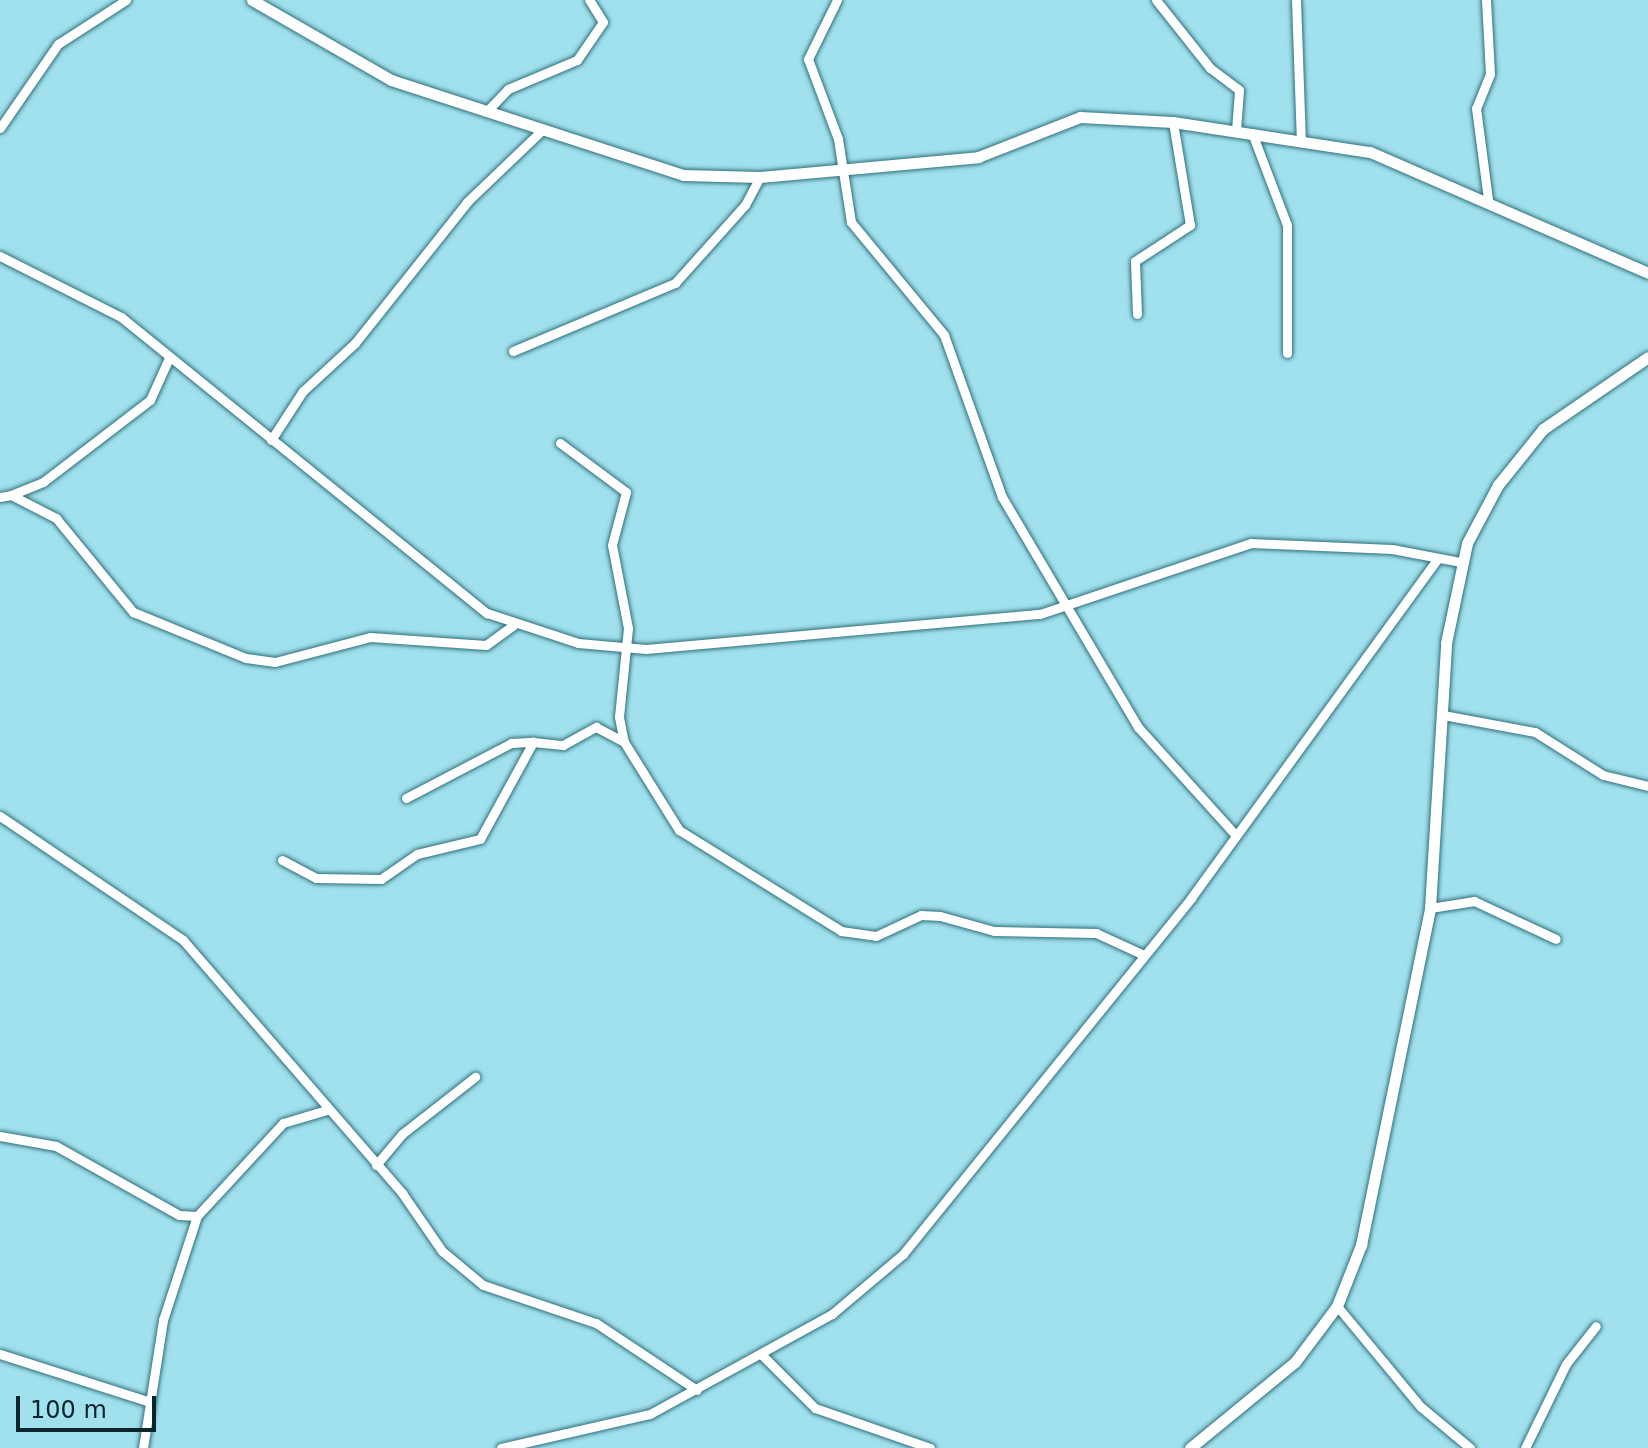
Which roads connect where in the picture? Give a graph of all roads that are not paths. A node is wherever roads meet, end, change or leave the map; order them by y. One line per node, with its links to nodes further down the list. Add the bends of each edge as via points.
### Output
1 (126, 0): 10 (street, via 58,44)
2 (252, 0): 8 (main road, via 371,72)
3 (589, 0): 8 (street, via 603,22 577,60 508,89)
4 (837, 0): 15 (street, via 808,59 838,139)
5 (1156, 0): 11 (street, via 1210,68 1239,90)
6 (1296, 0): 14 (street)
7 (1486, 0): 17 (street, via 1490,74 1476,108)
8 (486, 112): 12 (main road)
9 (1173, 122): 11 (main road); 15 (main road, via 1080,117 978,157); 20 (street, via 1190,225 1135,261)
10 (0, 128)
11 (1236, 131): 13 (main road)
12 (540, 132): 16 (main road, via 683,175); 25 (street, via 467,202 355,343 303,391)
13 (1252, 133): 14 (main road); 22 (street, via 1287,225)
14 (1301, 140): 17 (main road, via 1370,152)
15 (839, 171): 16 (main road); 31 (street, via 851,222 881,267 944,335 988,469)
16 (760, 177): 21 (street, via 745,205 675,283)
17 (1488, 199): 19 (main road)
18 (0, 256): 24 (street, via 90,298)
19 (1648, 273)
20 (1137, 314)
21 (513, 351)
22 (1287, 353)
23 (1648, 357): 30 (main road, via 1543,429 1498,485)
24 (169, 358): 25 (street); 27 (street, via 150,400 43,482)
25 (271, 440): 32 (street, via 438,579)
26 (560, 443): 33 (street, via 626,492 612,545 625,601)
27 (11, 495): 28 (street); 32 (street, via 66,527 133,612 246,658 275,662 370,637 486,645)
28 (0, 497)
29 (1438, 558): 30 (street); 31 (street, via 1392,549 1251,543); 40 (street)
30 (1460, 562): 34 (main road)
31 (1071, 607): 33 (street); 40 (street, via 1156,755)
32 (514, 625): 33 (street)
33 (624, 650): 36 (street)
34 (1443, 715): 37 (street, via 1535,732 1603,775); 42 (main road)
35 (533, 742): 36 (street, via 563,745 596,727); 38 (street, via 511,743); 41 (street, via 487,832 469,845 417,854 381,879 316,878)
36 (624, 742): 44 (street, via 679,830 841,931 876,936 921,915 940,916 994,931 1096,933)
37 (1648, 786)
38 (406, 798)
39 (0, 816): 46 (street, via 183,940)
40 (1233, 832): 44 (street)
41 (282, 860)
42 (1430, 908): 43 (street, via 1474,901); 52 (main road, via 1379,1177)
43 (1556, 939)
44 (1144, 955): 55 (street, via 903,1254 832,1314)
45 (475, 1077): 48 (street, via 402,1134)
46 (327, 1110): 48 (street); 50 (street, via 283,1123)
47 (0, 1136): 49 (street, via 56,1146)
48 (376, 1165): 56 (street, via 442,1251 483,1285 596,1323)
49 (179, 1215): 50 (street); 51 (street)
50 (197, 1216): 51 (street)
51 (190, 1234): 57 (street, via 163,1320)
52 (1337, 1306): 61 (main road, via 1295,1362); 62 (street, via 1421,1407)
53 (1596, 1326): 63 (street, via 1566,1364)
54 (0, 1354): 57 (street)
55 (763, 1356): 56 (street); 60 (street, via 815,1408)
56 (697, 1390): 59 (street, via 630,1420)
57 (150, 1402): 58 (street)
58 (143, 1448)
59 (501, 1448)
60 (930, 1448)
61 (1190, 1448)
62 (1470, 1448)
63 (1525, 1448)

